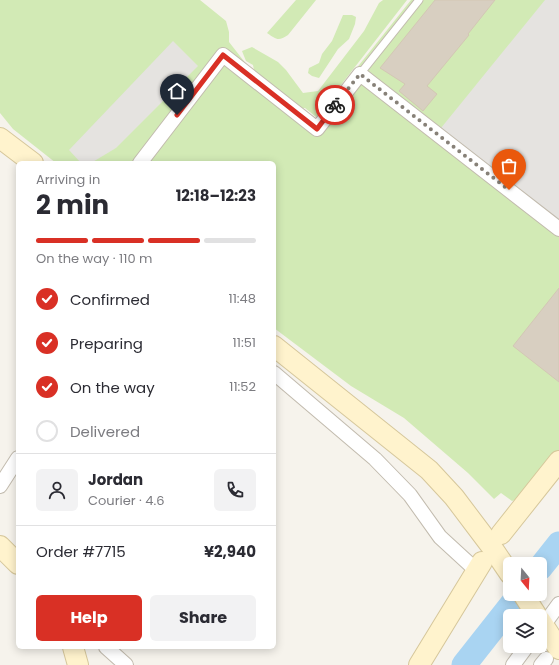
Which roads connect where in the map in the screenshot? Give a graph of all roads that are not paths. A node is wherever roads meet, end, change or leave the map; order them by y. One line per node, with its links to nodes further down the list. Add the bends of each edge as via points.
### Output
1 (419, 0): 2 (lane)
2 (360, 74): 5 (street, via 317,129 223,55); 6 (street)
3 (0, 138): 4 (street)
4 (29, 161)
5 (142, 161)
6 (559, 229)
7 (276, 348): 15 (street, via 429,470 454,497)
8 (276, 375): 16 (street, via 380,464 410,495 440,537)
9 (16, 461): 11 (street)
10 (559, 461): 12 (street)
11 (0, 486)
12 (501, 534)
13 (0, 546): 14 (street)
14 (16, 562)
15 (503, 564)
16 (479, 566): 24 (street)
17 (559, 604): 18 (street)
18 (547, 616)
19 (74, 649): 22 (street)
20 (108, 649): 23 (street)
21 (522, 653): 25 (street)
22 (78, 665)
23 (126, 665)
24 (419, 665)
25 (513, 665)

